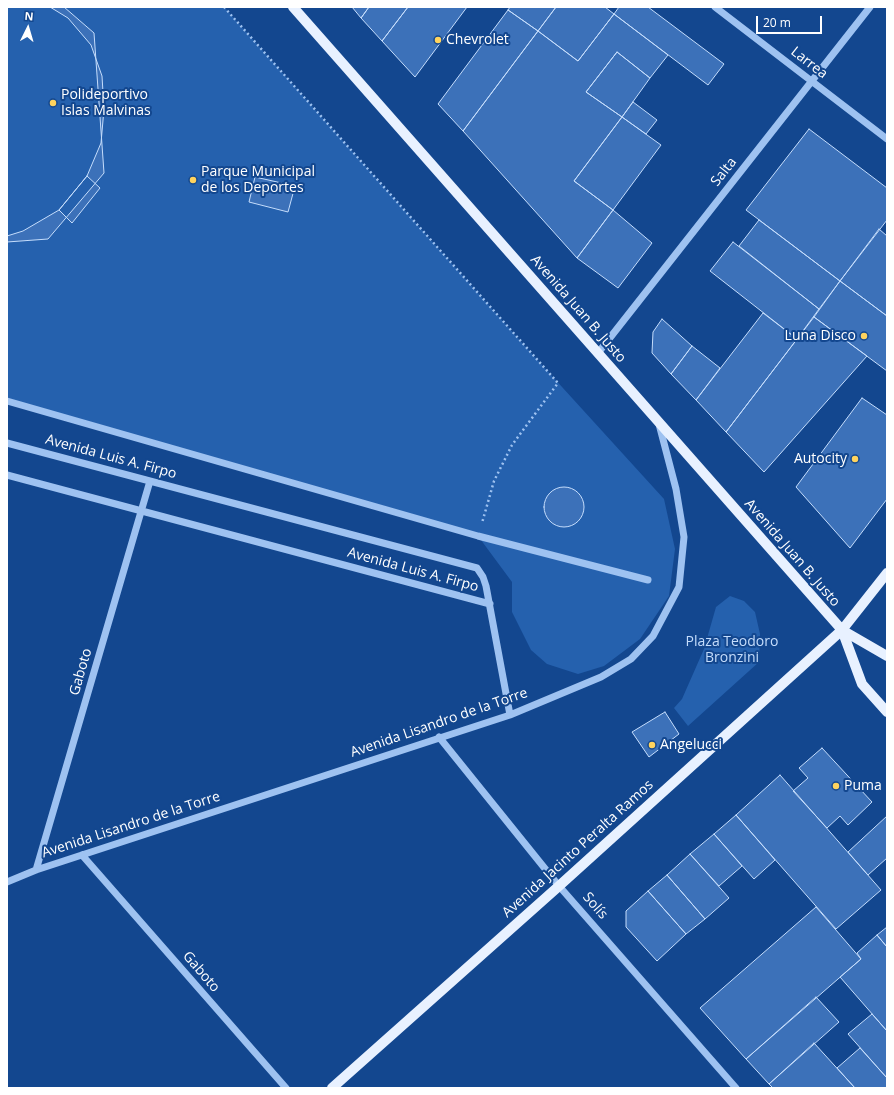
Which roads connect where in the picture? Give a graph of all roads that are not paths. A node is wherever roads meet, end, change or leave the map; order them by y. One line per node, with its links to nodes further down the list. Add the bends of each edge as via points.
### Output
1 (293, 7): 6 (main road, Avenida Juan B. Justo)
2 (715, 7): 4 (street, Larrea)
3 (870, 7): 4 (street, Salta)
4 (812, 82): 5 (street, Larrea); 6 (street, Salta)
5 (887, 139)
6 (598, 353): 8 (main road, Avenida Juan B. Justo)
7 (7, 401): 14 (street, via 478,536)
8 (658, 421): 16 (main road, Avenida Juan B. Justo); 19 (street, Avenida Lisandro de la Torre, via 676,489 684,537 679,587 653,636 631,659 601,677)
9 (7, 443): 11 (street, Avenida Luis A. Firpo)
10 (7, 475): 12 (street, Avenida Luis A. Firpo)
11 (150, 481): 12 (street, Gaboto); 15 (street, Avenida Luis A. Firpo, via 477,568 486,586)
12 (141, 511): 15 (street, Avenida Luis A. Firpo); 22 (street, Gaboto)
13 (887, 572): 16 (main road, Avenida Jacinto Peralta Ramos)
14 (648, 580)
15 (490, 604): 19 (street)
16 (842, 630): 17 (main road, Avenida Juan B. Justo); 18 (main road, Avenida Juan B. Justo, via 862,684); 24 (main road, Avenida Jacinto Peralta Ramos)
17 (887, 656)
18 (887, 712)
19 (510, 715): 20 (street, Avenida Lisandro de la Torre)
20 (439, 737): 21 (street, Avenida Lisandro de la Torre); 24 (street, Solís)
21 (82, 855): 22 (street, Avenida Lisandro de la Torre); 25 (street, Gaboto)
22 (36, 870): 23 (street, Avenida Lisandro de la Torre)
23 (7, 882)
24 (559, 886): 26 (main road, Avenida Jacinto Peralta Ramos); 27 (street, Solís)
25 (286, 1088)
26 (332, 1088)
27 (736, 1088)

